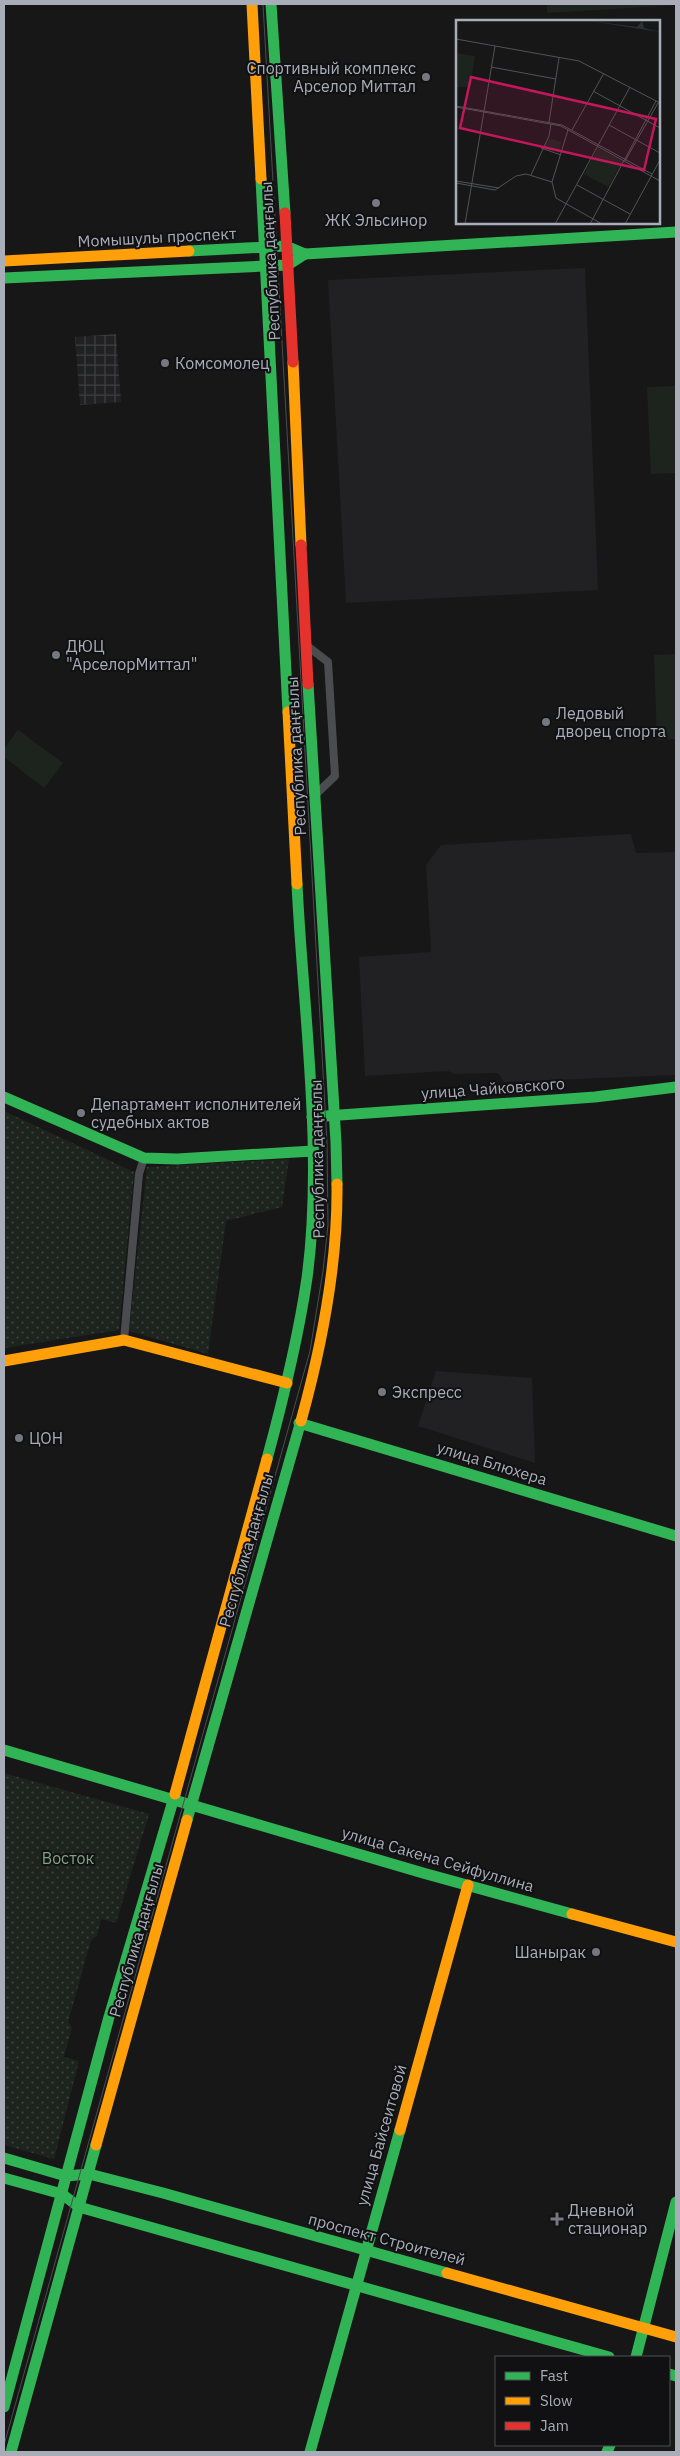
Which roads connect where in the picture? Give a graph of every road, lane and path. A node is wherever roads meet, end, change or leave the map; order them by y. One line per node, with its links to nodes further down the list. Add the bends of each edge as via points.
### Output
1 (252, 4): 5 (street, Республика даңғылы)
2 (271, 4): 4 (street, Республика даңғылы)
3 (676, 232): 6 (street)
4 (286, 246): 5 (street, Момышулы проспект); 6 (street, Момышулы проспект); 8 (street, Республика даңғылы)
5 (264, 247): 7 (street, Момышулы проспект); 9 (street, Республика даңғылы)
6 (305, 254): 8 (street)
7 (4, 261)
8 (288, 265): 9 (street, Момышулы проспект); 11 (street, Республика даңғылы)
9 (265, 266): 10 (street, Момышулы проспект); 16 (street, Республика даңғылы, via 296,881)
10 (4, 278)
11 (306, 645): 12 (street, Республика даңғылы); 12 (street, via 328,662 334,776)
12 (315, 795): 15 (street, Республика даңғылы)
13 (676, 1087): 15 (street, улица Чайковского, via 595,1097)
14 (4, 1098): 18 (street)
15 (334, 1116): 16 (street, улица Чайковского); 22 (street, Республика даңғылы, via 337,1216 330,1288 309,1392)
16 (312, 1117): 17 (street, Республика даңғылы)
17 (314, 1150): 18 (street, via 177,1159); 21 (street, Республика даңғылы, via 307,1277)
18 (144, 1158): 19 (street, via 139,1174)
19 (124, 1340): 20 (street); 21 (street)
20 (4, 1361)
21 (287, 1384): 25 (street, Республика даңғылы)
22 (299, 1423): 23 (street, улица Блюхера); 26 (street, Республика даңғылы)
23 (676, 1536)
24 (4, 1750): 25 (street)
25 (173, 1801): 26 (street, улица Сакена Сейфуллина); 31 (street, Республика даңғылы)
26 (191, 1807): 27 (street, улица Сакена Сейфуллина); 30 (street, Республика даңғылы)
27 (468, 1885): 28 (street, улица Сакена Сейфуллина); 36 (street, улица Байсеитовой)
28 (676, 1942)
29 (4, 2158): 31 (street)
30 (89, 2174): 31 (street); 35 (street, Республика даңғылы); 36 (street, проспект Строителей)
31 (66, 2176): 33 (street, Республика даңғылы)
32 (4, 2178): 33 (street)
33 (62, 2194): 35 (street); 42 (street, Республика даңғылы)
34 (676, 2202): 38 (street)
35 (79, 2207): 37 (street); 43 (street, Республика даңғылы)
36 (365, 2250): 37 (street, улица Байсеитовой); 38 (street, проспект Строителей)
37 (356, 2287): 40 (street); 44 (street, улица Байсеитовой)
38 (644, 2328): 39 (street, проспект Строителей); 41 (street)
39 (676, 2337)
40 (605, 2356)
41 (636, 2356)
42 (4, 2407)
43 (11, 2452)
44 (310, 2452)

